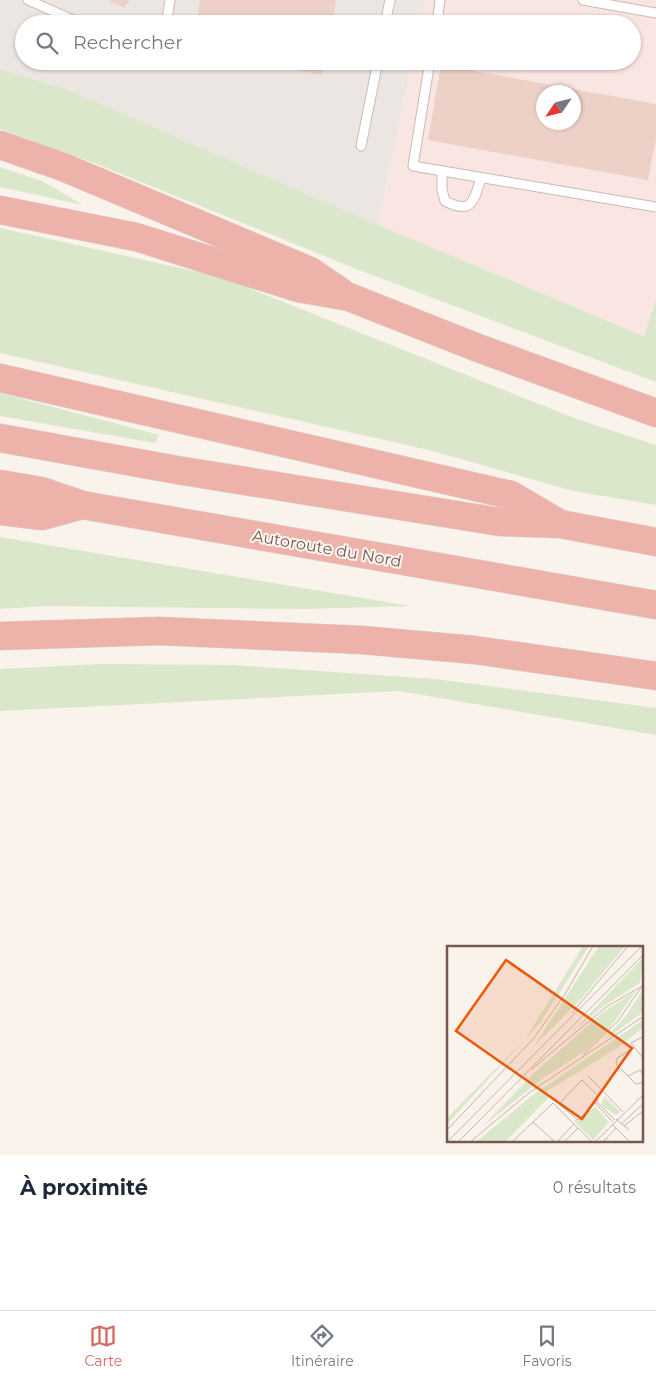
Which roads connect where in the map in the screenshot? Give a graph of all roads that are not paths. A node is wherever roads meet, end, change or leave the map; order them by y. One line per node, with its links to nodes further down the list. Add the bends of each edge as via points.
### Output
1 (28, 0): 7 (lane)
2 (170, 0): 8 (lane)
3 (390, 0): 9 (lane)
4 (440, 0): 10 (lane)
5 (583, 0): 6 (lane)
6 (656, 13)
7 (62, 15)
8 (168, 15)
9 (387, 15)
10 (438, 15)
11 (376, 70): 14 (lane)
12 (429, 70): 15 (lane, via 413,166)
13 (0, 145): 19 (highway, via 63,167 310,271)
14 (360, 146)
15 (442, 171): 16 (lane); 16 (lane, via 445,201 456,207 466,207 474,200)
16 (481, 178): 17 (lane)
17 (656, 207)
18 (0, 210): 19 (highway, via 136,237 298,288)
19 (348, 297): 21 (highway)
20 (0, 378): 26 (highway, via 511,495)
21 (656, 413)
22 (0, 438): 26 (highway, via 500,522)
23 (0, 484): 24 (highway, Autoroute du Nord, via 41,491)
24 (82, 505): 25 (highway, via 42,516); 28 (highway, Autoroute du Nord)
25 (0, 511)
26 (560, 524): 27 (highway)
27 (656, 542)
28 (656, 605)
29 (0, 636): 30 (highway, via 159,631 362,640 475,650)
30 (656, 676)

